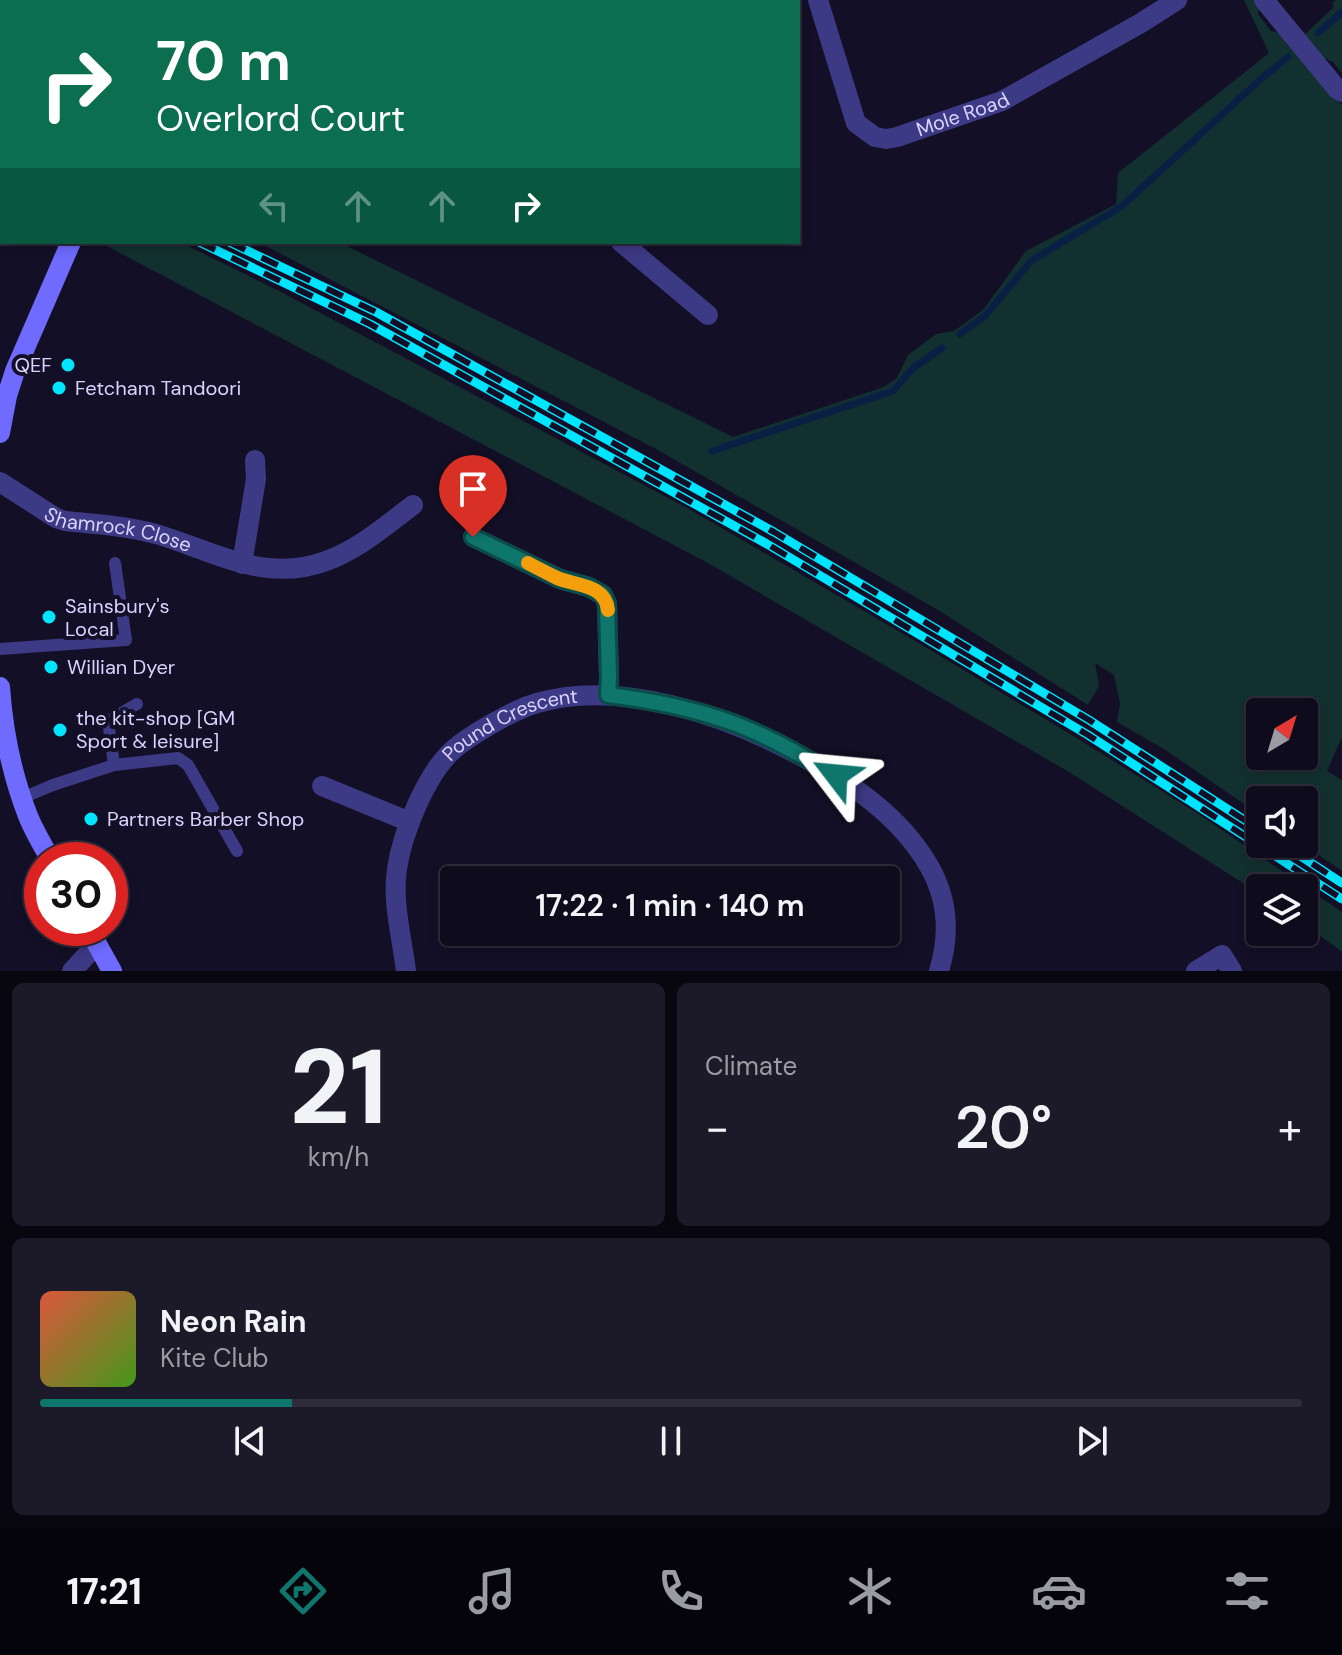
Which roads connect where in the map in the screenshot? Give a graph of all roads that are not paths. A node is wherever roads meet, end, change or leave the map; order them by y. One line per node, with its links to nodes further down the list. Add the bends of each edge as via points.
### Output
1 (818, 0): 2 (street, Mole Road, via 856,123 886,139 1002,101)
2 (1177, 0)
3 (1264, 0): 4 (street)
4 (1342, 92)
5 (70, 244): 8 (street, via 15,371)
6 (623, 244): 7 (street)
7 (708, 315)
8 (0, 433)
9 (255, 460): 14 (street)
10 (0, 482): 14 (street, Shamrock Close, via 56,518 155,534)
11 (413, 505): 14 (street, Shamrock Close, via 369,539 324,562 273,569)
12 (473, 537): 17 (street, via 603,595)
13 (115, 563): 15 (lane, via 126,640)
14 (242, 564)
15 (0, 649)
16 (0, 687): 21 (street)
17 (608, 695): 22 (street, Pound Crescent, via 537,703 472,736 451,751 435,773); 30 (street, Pound Crescent, via 668,705 764,736 836,775 883,810 912,841 942,896 947,939)
18 (137, 704): 19 (lane, via 108,721)
19 (114, 765): 21 (lane); 24 (lane, via 178,758 188,765)
20 (322, 786): 22 (street)
21 (22, 798): 23 (street)
22 (410, 822): 29 (street, Pound Crescent, via 396,871)
23 (41, 842)
24 (237, 851)
25 (86, 946): 27 (street)
26 (98, 946): 28 (street)
27 (72, 971)
28 (112, 971)
29 (406, 971)
30 (939, 971)
31 (1196, 971): 32 (street, via 1222,955)
32 (1232, 971)

